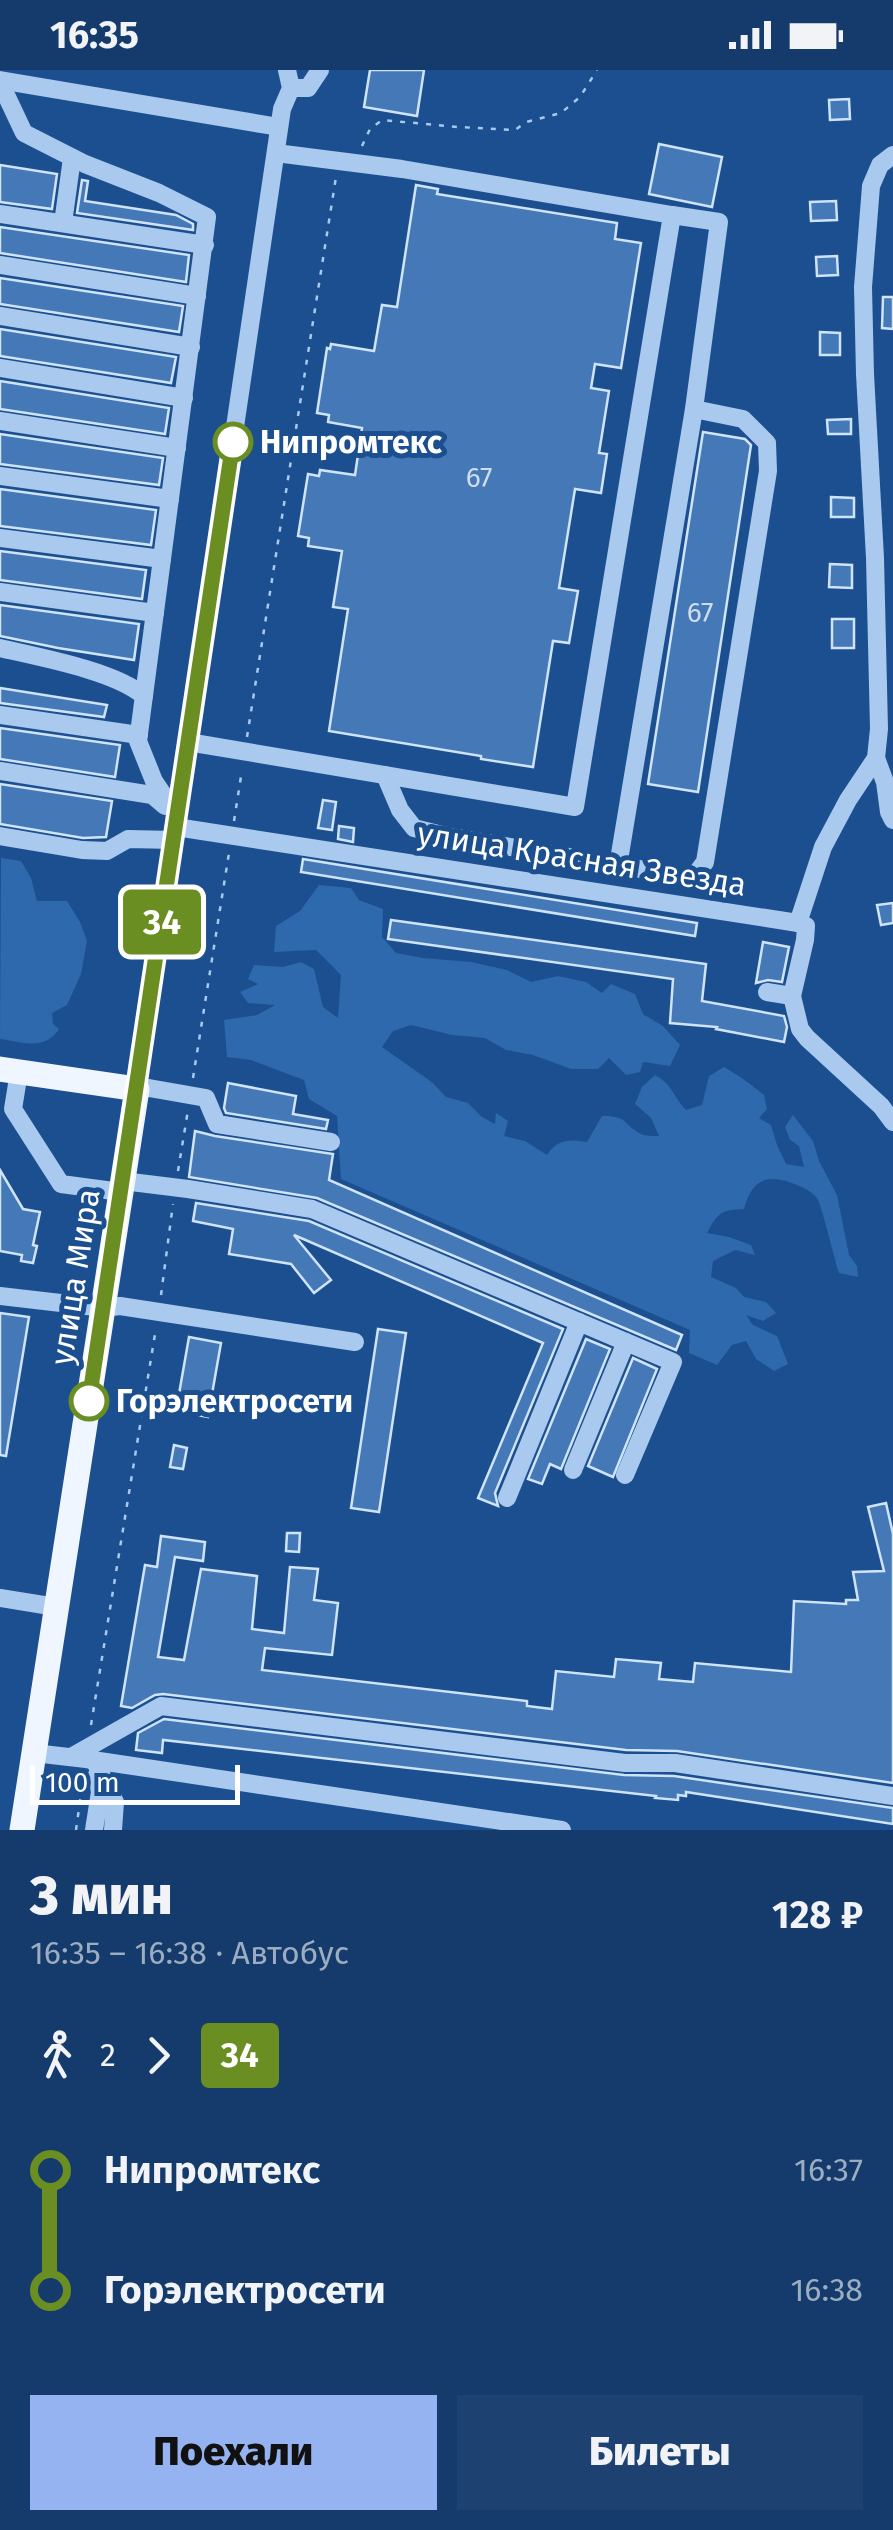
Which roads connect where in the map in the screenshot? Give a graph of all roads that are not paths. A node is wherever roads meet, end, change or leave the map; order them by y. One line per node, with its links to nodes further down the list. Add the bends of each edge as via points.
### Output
1 (320, 70): 3 (street, via 308,88)
2 (4, 79): 4 (street); 7 (street, via 24,133)
3 (289, 79): 4 (street)
4 (281, 118): 5 (street)
5 (276, 153): 9 (street); 32 (street)
6 (893, 155): 26 (street, via 871,186 863,287)
7 (72, 158): 10 (street); 11 (street, via 207,217)
8 (0, 214): 10 (street)
9 (672, 215): 18 (street, via 720,222); 35 (street, via 575,807)
10 (62, 223): 11 (street)
11 (205, 245): 13 (street)
12 (0, 265): 13 (street)
13 (198, 296): 15 (street)
14 (0, 316): 15 (street)
15 (191, 347): 17 (street)
16 (0, 368): 17 (street)
17 (184, 398): 20 (street)
18 (694, 410): 40 (street); 40 (street, via 743,420 766,443 768,471 705,862 692,878)
19 (0, 421): 20 (street)
20 (177, 448): 22 (street)
21 (0, 476): 22 (street)
22 (170, 499): 24 (street)
23 (0, 538): 24 (street)
24 (162, 559): 27 (street)
25 (0, 592): 27 (street)
26 (884, 596): 33 (street)
27 (155, 613): 29 (street)
28 (0, 648): 29 (street, via 106,676)
29 (144, 696): 31 (street)
30 (0, 715): 31 (street)
31 (139, 735): 38 (street)
32 (188, 742): 35 (street); 38 (street)
33 (876, 758): 36 (street); 41 (street, via 824,847)
34 (0, 771): 38 (street, via 152,795)
35 (385, 775): 40 (street, via 414,828)
36 (890, 797): 37 (street)
37 (893, 820)
38 (176, 827): 39 (street, via 128,838 107,851); 41 (street, улица Красная Звезда); 45 (street)
39 (0, 836)
40 (618, 866)
41 (798, 923): 43 (street, via 806,926 806,940)
42 (767, 992): 43 (street)
43 (792, 996): 46 (street, via 806,1038)
44 (10, 1071): 45 (main road); 48 (street, via 12,1110 61,1184)
45 (137, 1089): 47 (street, via 206,1098 216,1124); 48 (main road, улица Мира)
46 (893, 1122)
47 (332, 1142)
48 (122, 1187): 50 (main road, улица Мира); 51 (street, via 176,1187 312,1210)
49 (0, 1296): 50 (street)
50 (104, 1308): 52 (street); 58 (main road, улица Мира)
51 (579, 1322): 53 (street); 56 (street)
52 (354, 1342)
53 (626, 1342): 54 (street); 55 (street, via 673,1362)
54 (573, 1470)
55 (625, 1476)
56 (507, 1498)
57 (0, 1598): 58 (street)
58 (56, 1606): 59 (main road, улица Мира)
59 (34, 1754): 60 (street); 63 (main road, улица Мира)
60 (85, 1756): 61 (street, via 162,1706 626,1763 675,1763); 62 (street); 64 (street, via 100,1792); 65 (street, via 115,1802)
61 (893, 1796)
62 (421, 1809): 66 (street); 67 (street)
63 (22, 1830)
64 (94, 1830)
65 (113, 1830)
66 (418, 1830)
67 (562, 1830)

